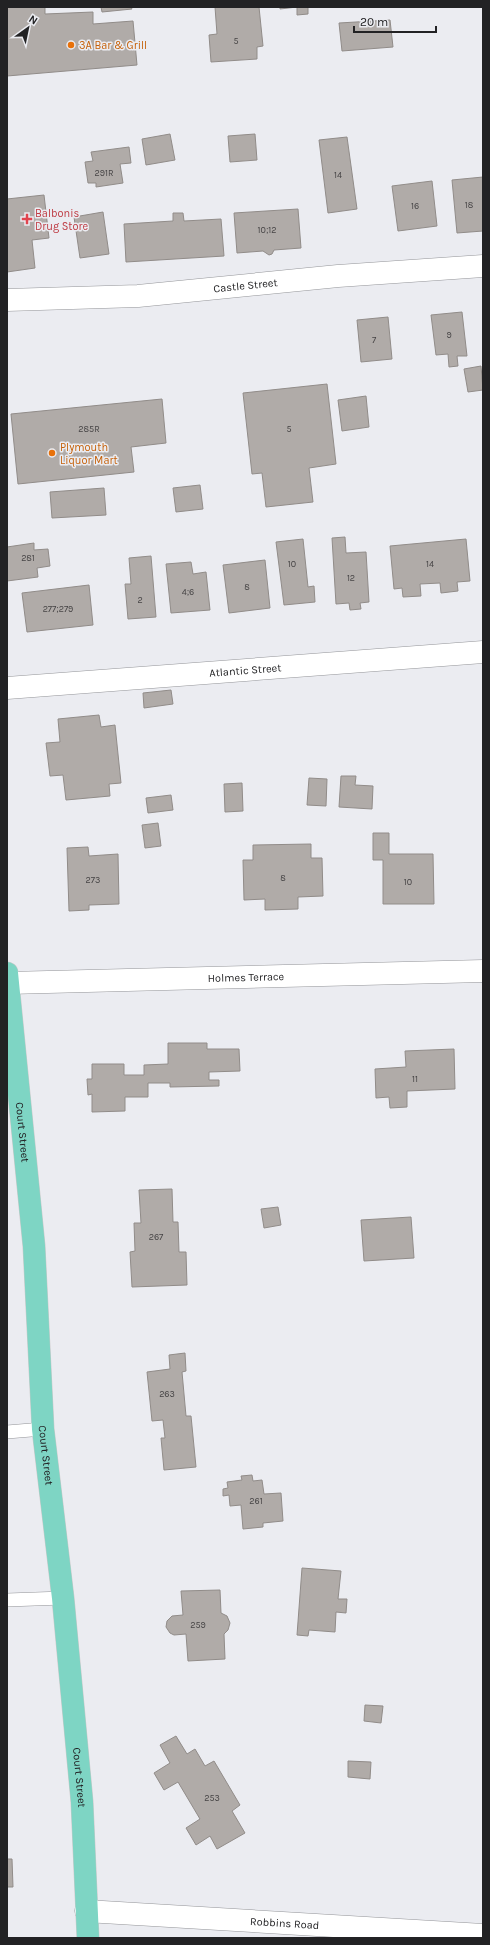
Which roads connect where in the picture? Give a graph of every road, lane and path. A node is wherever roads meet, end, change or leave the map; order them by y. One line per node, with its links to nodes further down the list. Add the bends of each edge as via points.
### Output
1 (483, 266): 2 (street, Castle Street, via 338,276 138,296)
2 (7, 300)
3 (483, 652): 4 (street, Atlantic Street)
4 (7, 688)
5 (483, 971): 6 (street, Holmes Terrace)
6 (8, 978): 7 (main road, Court Street)
7 (12, 1070): 8 (main road, Court Street, via 34,1246)
8 (43, 1429): 9 (lane); 10 (main road, Court Street)
9 (7, 1432)
10 (63, 1598): 11 (lane); 12 (main road, Court Street, via 82,1802)
11 (7, 1600)
12 (86, 1911): 13 (street, Robbins Road); 14 (main road, Court Street)
13 (483, 1935)
14 (88, 1938)

